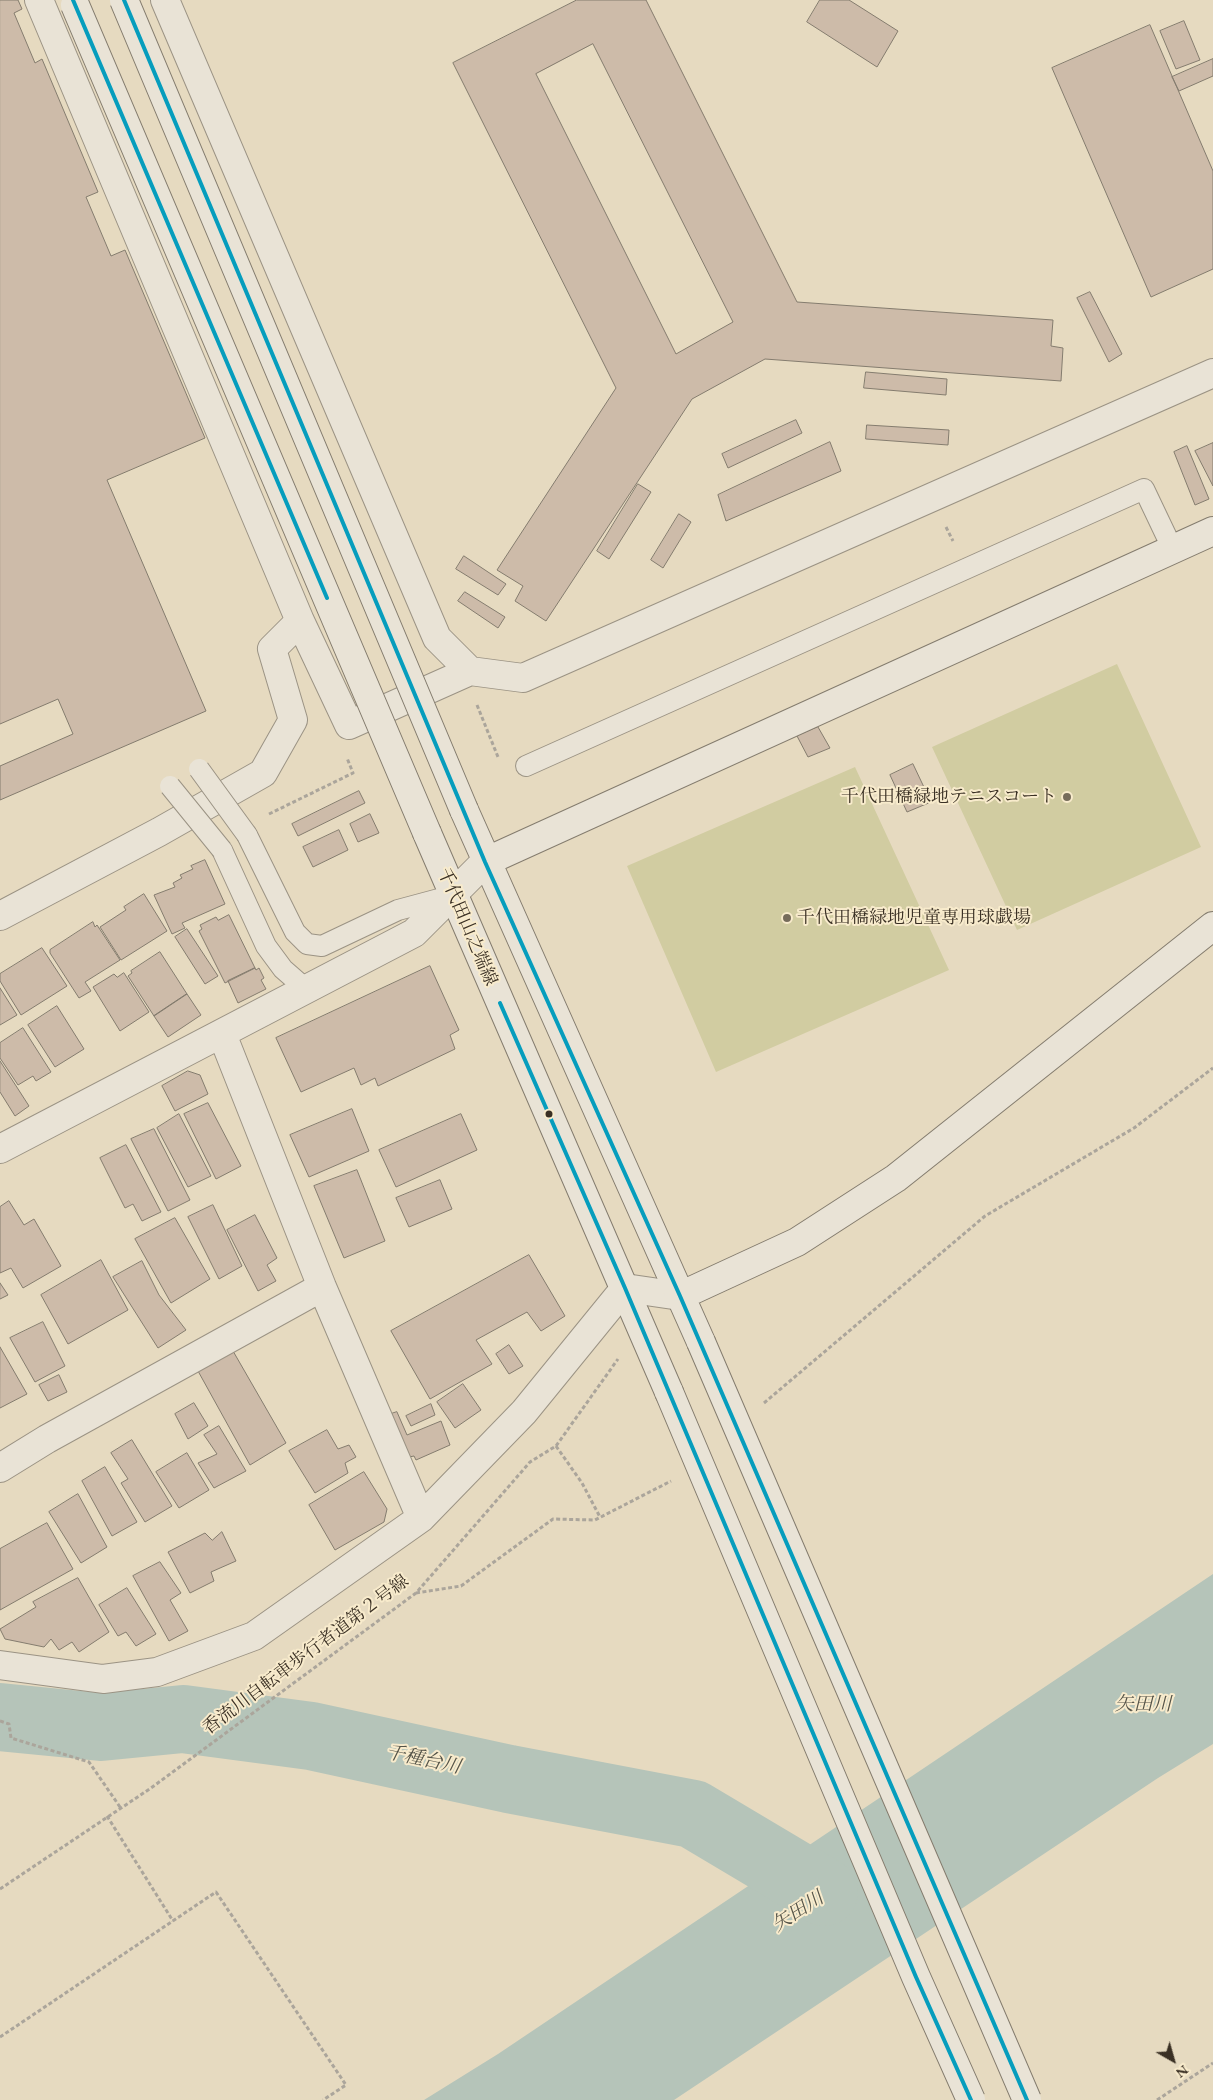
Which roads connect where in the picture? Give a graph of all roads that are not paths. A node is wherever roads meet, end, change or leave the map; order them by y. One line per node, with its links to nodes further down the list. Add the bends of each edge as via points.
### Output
1 (39, 0): 8 (street)
2 (124, 0): 13 (street, bridge)
3 (164, 0): 9 (street, via 437,638)
4 (74, 3): 14 (street, 千代田山之端線, bridge)
5 (1213, 373): 9 (street, via 522,678)
6 (1213, 531): 7 (street)
7 (1173, 550): 10 (lane, via 1144,489); 13 (street)
8 (300, 621): 9 (street, via 349,725); 15 (street, via 272,650 293,720 264,773)
9 (470, 671)
10 (526, 766)
11 (199, 769): 14 (lane, bridge, via 247,835 295,932 307,944 322,946 398,910)
12 (170, 786): 17 (lane, bridge, via 222,850 266,946 283,969)
13 (485, 862): 14 (street); 22 (street)
14 (453, 895): 17 (street, via 414,934); 21 (street, 千代田山之端線)
15 (0, 916)
16 (1213, 926): 22 (street, via 896,1178 797,1242)
17 (307, 990): 18 (street)
18 (222, 1034): 19 (street); 20 (street)
19 (0, 1150)
20 (322, 1286): 23 (street); 24 (street)
21 (625, 1288): 22 (street); 24 (street, via 524,1412); 26 (street, 千代田山之端線, bridge)
22 (680, 1296): 27 (street, bridge)
23 (0, 1468)
24 (421, 1518): 25 (street, via 254,1636 157,1672 102,1680)
25 (0, 1665)
26 (971, 2100)
27 (1027, 2100)

